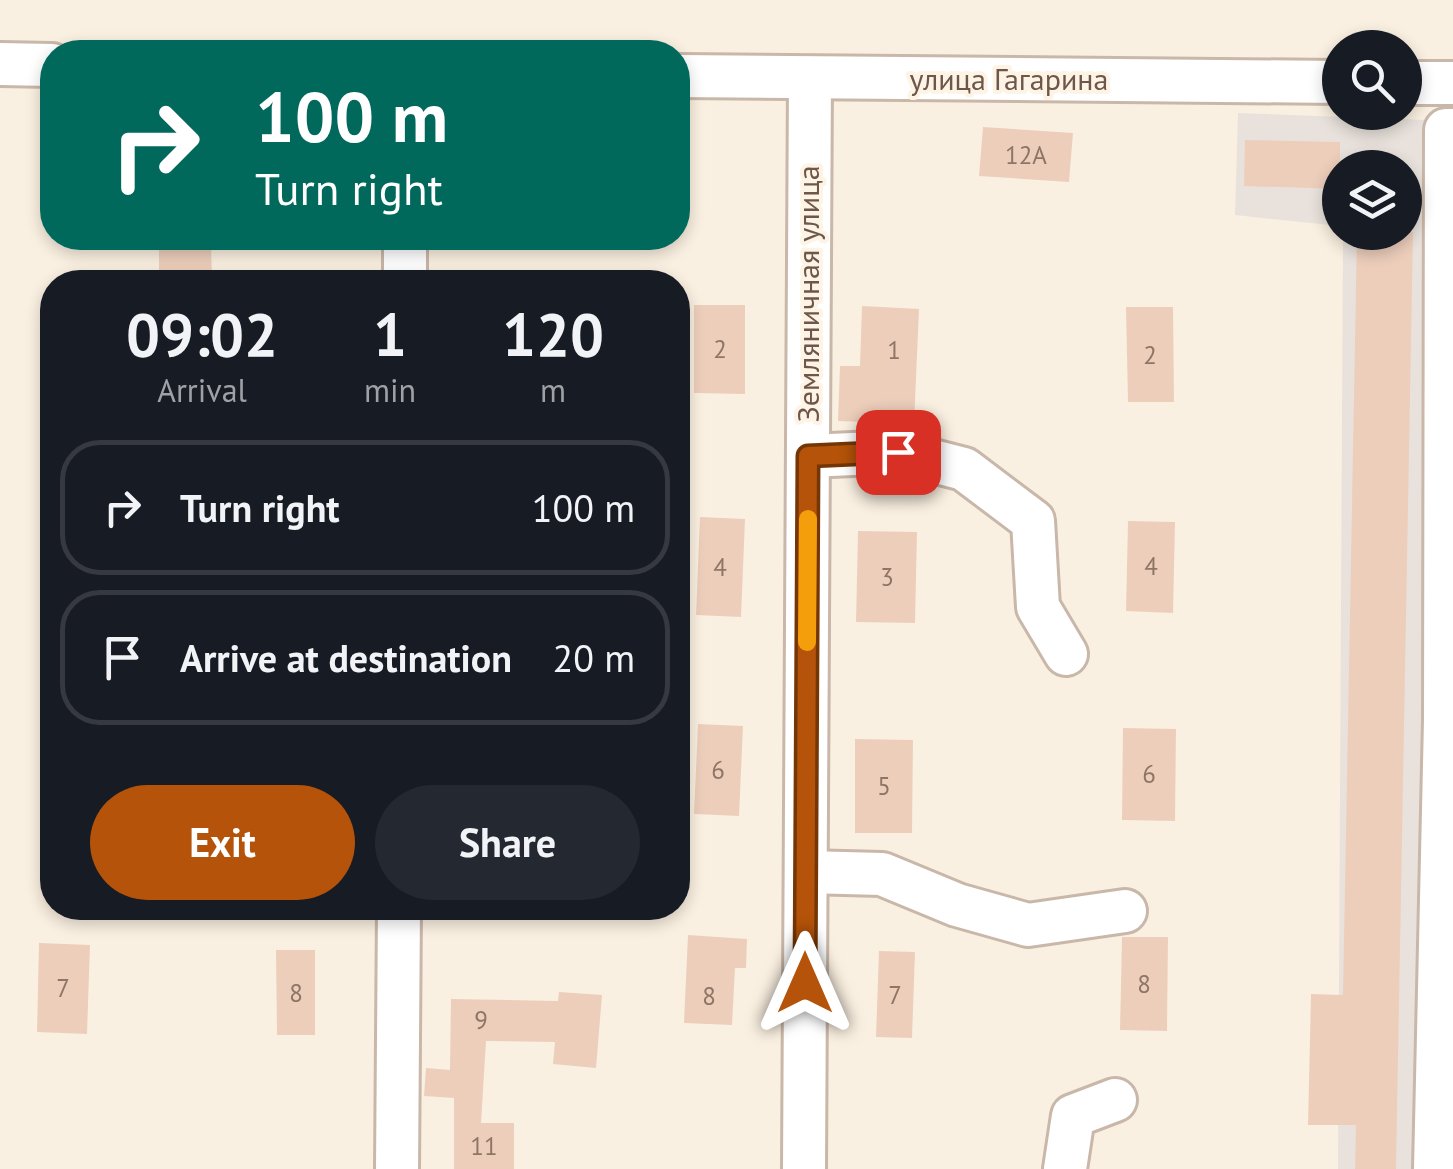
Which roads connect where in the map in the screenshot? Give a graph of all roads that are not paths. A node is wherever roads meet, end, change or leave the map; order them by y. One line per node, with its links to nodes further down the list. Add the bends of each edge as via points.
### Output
1 (0, 64): 2 (street)
2 (40, 65)
3 (690, 76): 4 (street, улица Гагарина)
4 (810, 78): 5 (street, улица Гагарина); 9 (street, Земляничная улица)
5 (1322, 82)
6 (1422, 83): 7 (street)
7 (1453, 83)
8 (1453, 130): 18 (street, via 1446,130)
9 (808, 456): 10 (street, via 898,452 964,468 1033,521 1038,608); 11 (street, Земляничная улица)
10 (1066, 654)
11 (806, 872): 12 (street, via 882,874 958,906 1028,925); 16 (street, Земляничная улица)
12 (1126, 911)
13 (399, 920): 15 (street)
14 (1116, 1100): 17 (street, via 1074,1116)
15 (396, 1169)
16 (804, 1169)
17 (1064, 1169)
18 (1436, 1169)

